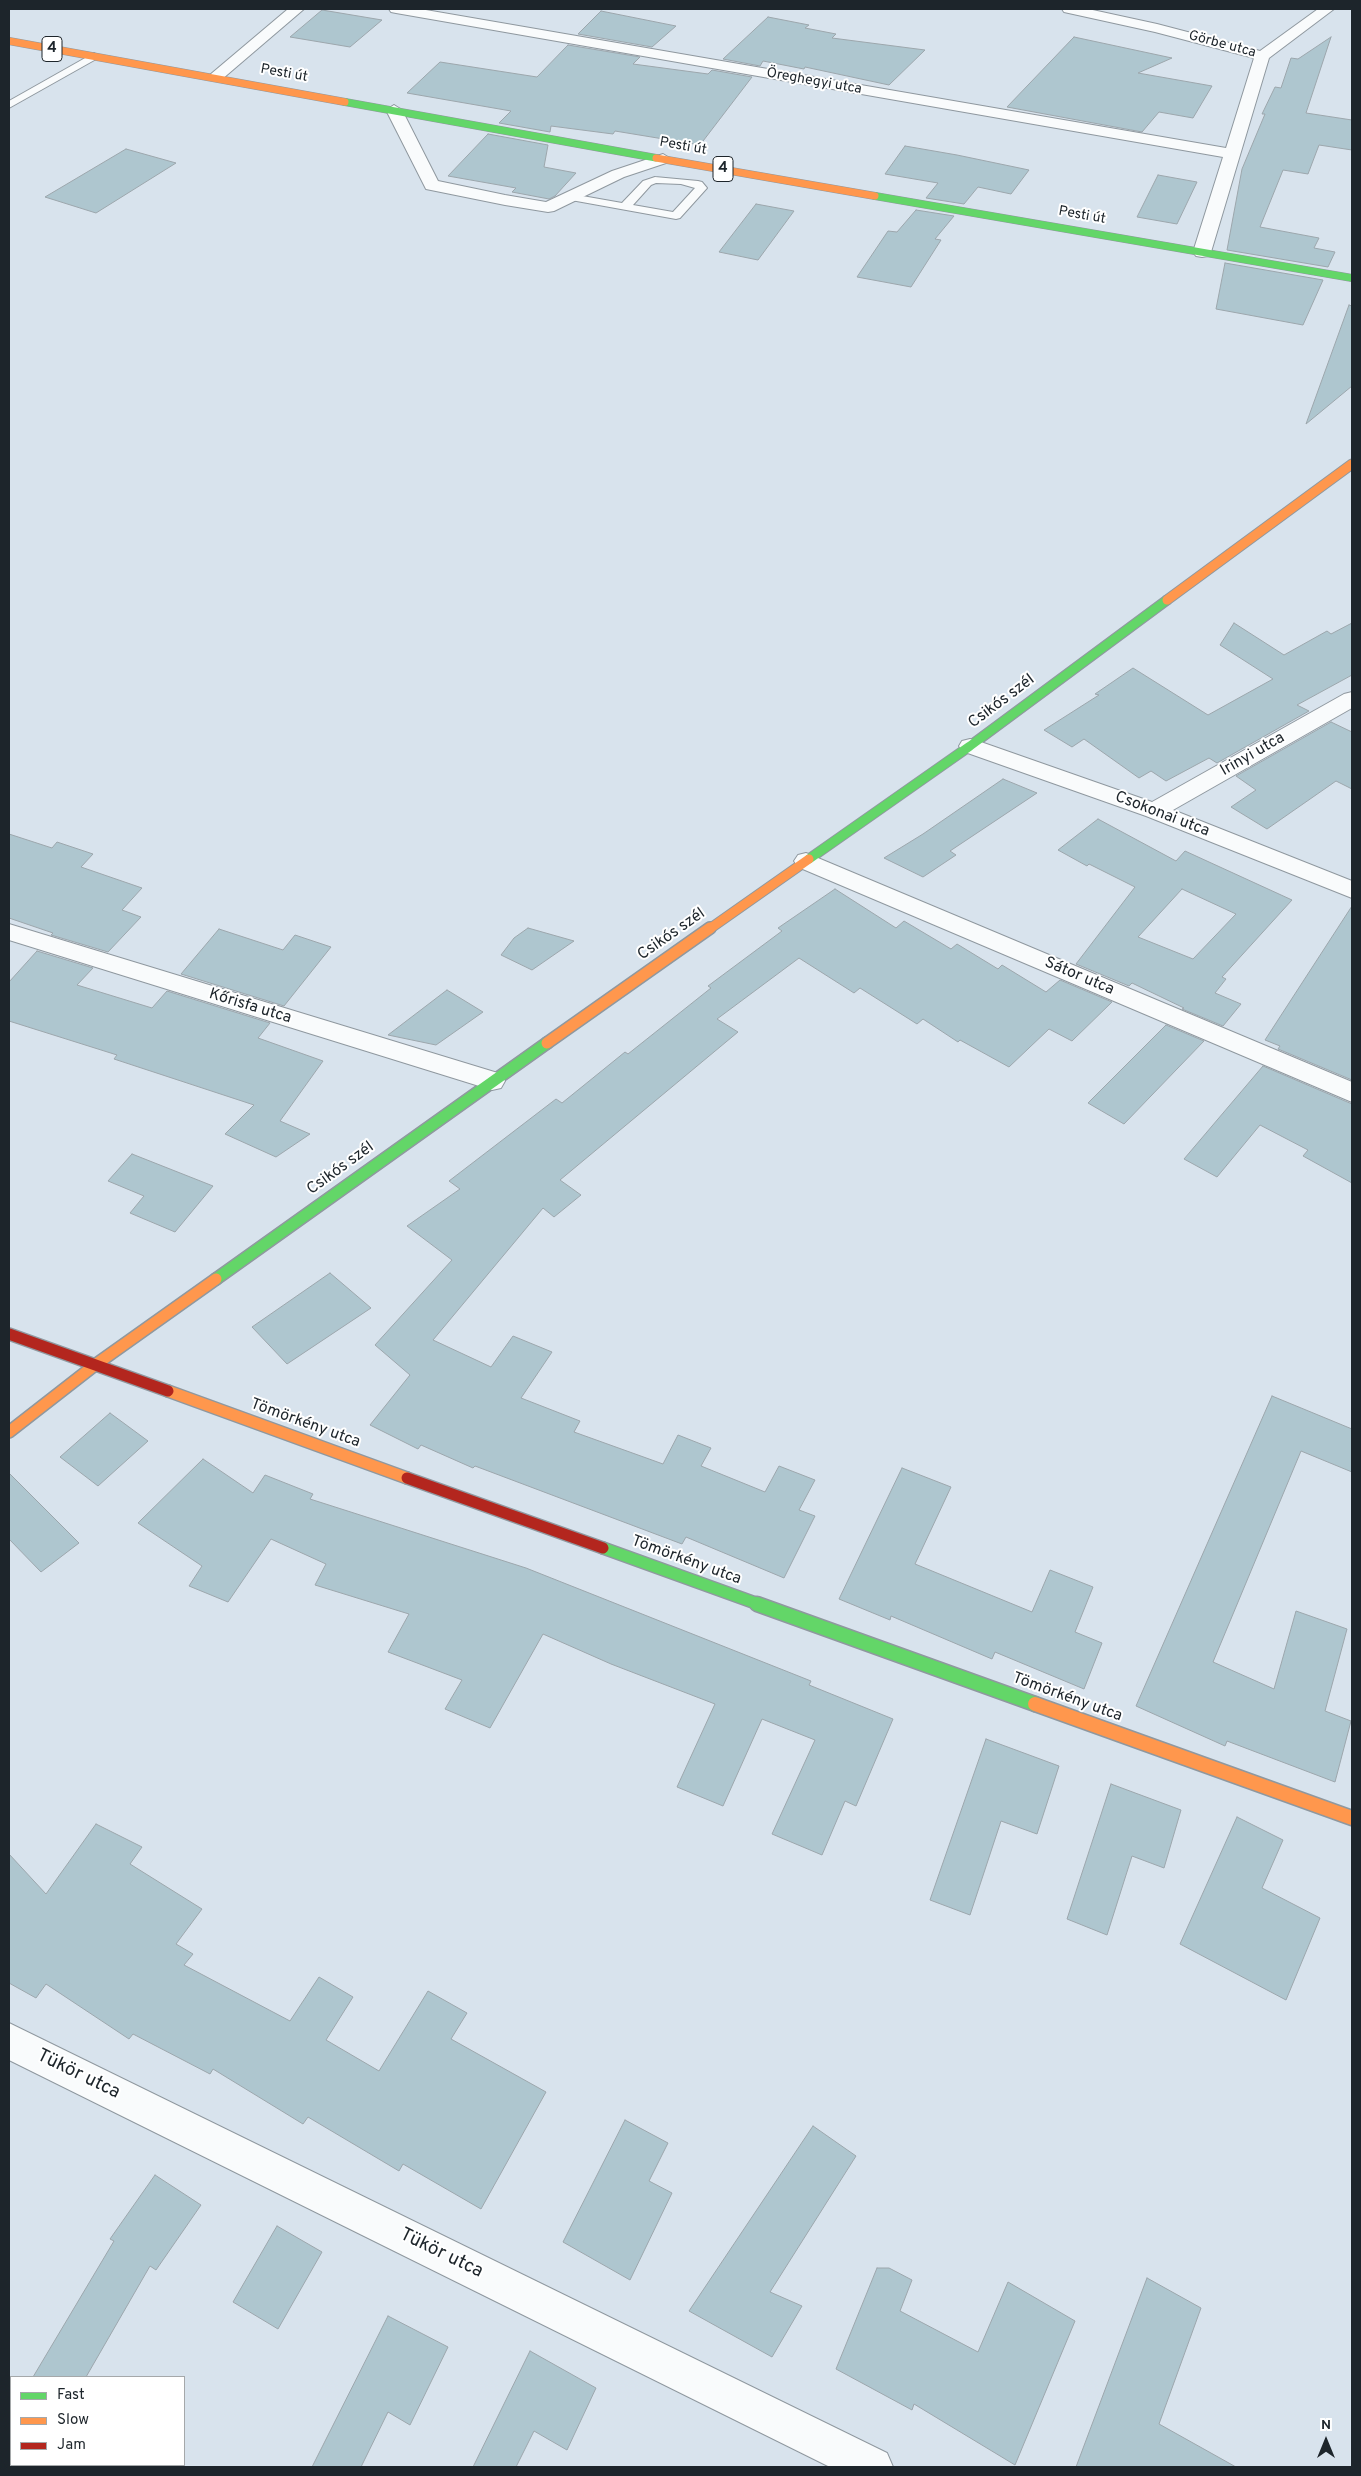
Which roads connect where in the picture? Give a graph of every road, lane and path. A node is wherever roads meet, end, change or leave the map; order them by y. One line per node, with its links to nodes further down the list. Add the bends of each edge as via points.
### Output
1 (297, 9): 8 (street)
2 (396, 9): 11 (street, Öreghegyi utca)
3 (1069, 9): 7 (street, Görbe utca)
4 (1327, 9): 7 (street)
5 (9, 41): 6 (street, Pesti út / 4)
6 (94, 56): 8 (street, Pesti út / 4); 9 (lane)
7 (1262, 56): 11 (street, Görbe utca)
8 (216, 77): 10 (street, Pesti út / 4)
9 (9, 105)
10 (394, 110): 12 (street, Pesti út / 4); 13 (street, via 432,185 548,207)
11 (1231, 154): 15 (street, Görbe utca)
12 (663, 159): 13 (street, via 618,174); 15 (street, Pesti út / 4)
13 (571, 197): 14 (lane)
14 (625, 206): 14 (lane, via 676,216 701,188 698,184 682,181 655,180 647,183)
15 (1202, 252): 16 (street, Pesti út / 4)
16 (1352, 278)
17 (1352, 464): 19 (street, Csikós szél)
18 (1352, 699): 20 (street, Irinyi utca)
19 (970, 746): 20 (street, Csokonai utca); 21 (street, Csikós szél)
20 (1154, 811): 22 (street, Csokonai utca)
21 (806, 861): 24 (street, Csikós szél); 25 (street, Sátor utca)
22 (1352, 890)
23 (9, 932): 24 (street, Kőrisfa utca)
24 (492, 1081): 27 (street, Csikós szél)
25 (1352, 1093)
26 (9, 1334): 27 (street, Tömörkény utca)
27 (95, 1365): 28 (street, Csikós szél); 29 (street, Tömörkény utca)
28 (9, 1432)
29 (1352, 1818)
30 (9, 2041): 31 (street, Tükör utca)
31 (873, 2467)

